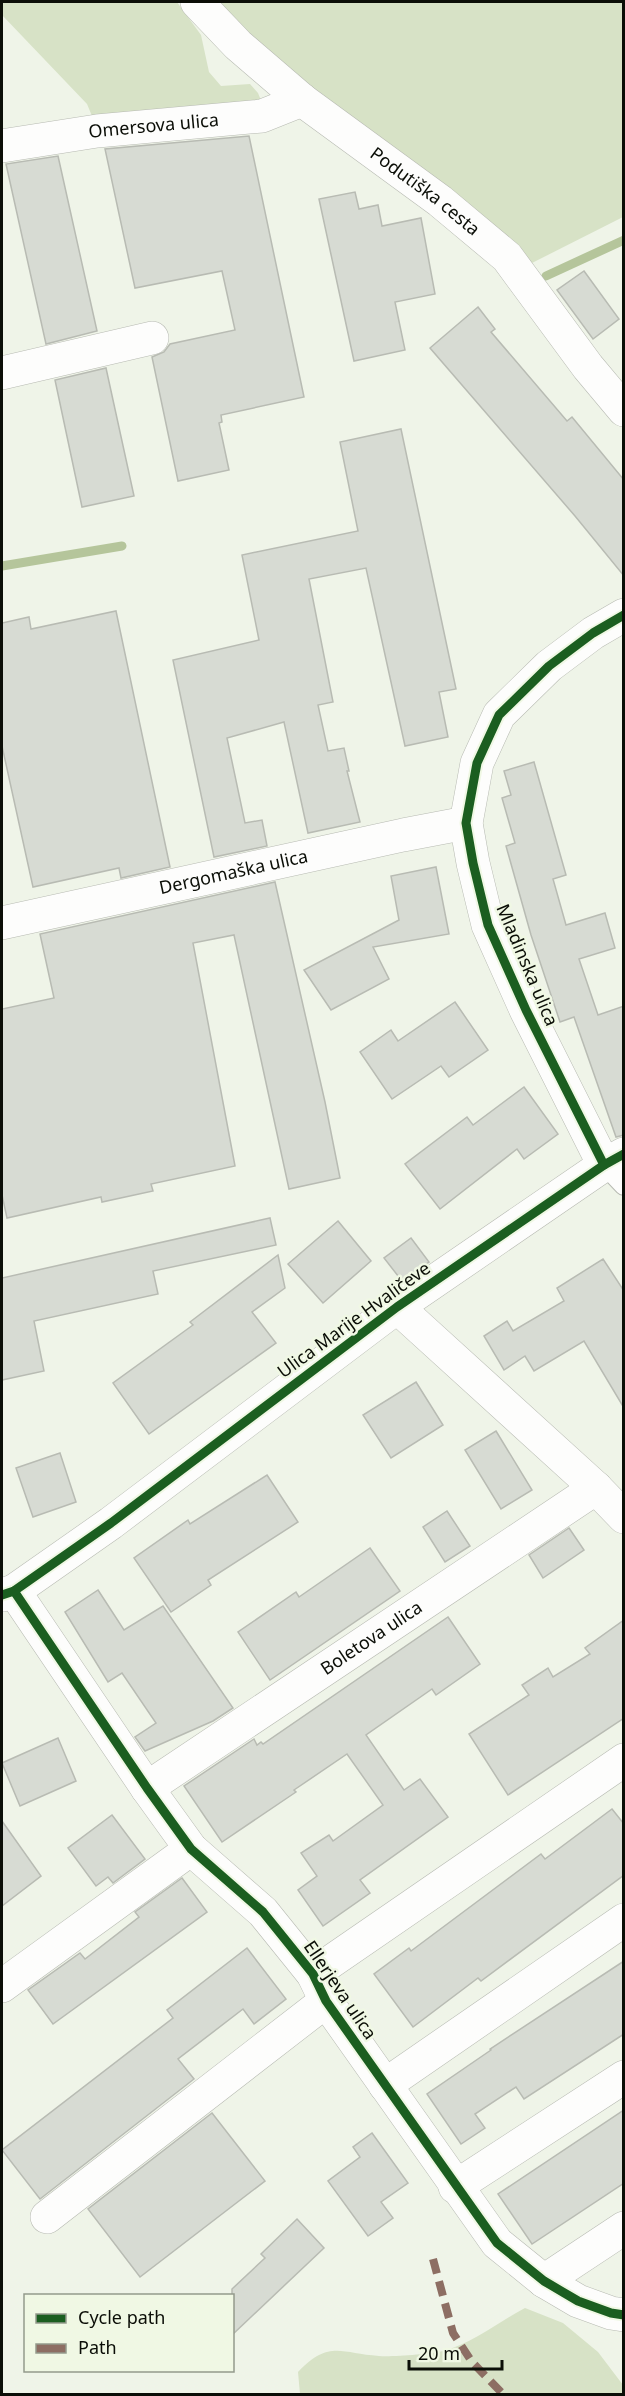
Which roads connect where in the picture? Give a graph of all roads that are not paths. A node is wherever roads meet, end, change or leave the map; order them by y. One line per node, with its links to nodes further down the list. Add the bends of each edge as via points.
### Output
1 (197, 2): 2 (street, Podutiška cesta, via 238,45)
2 (302, 100): 3 (street, Omersova ulica, via 262,116 97,131); 6 (street, Podutiška cesta, via 440,201 507,257)
3 (2, 146)
4 (152, 338): 5 (street)
5 (2, 373)
6 (624, 410)
7 (624, 615): 8 (street, Mladinska ulica, via 549,666 499,715 477,763)
8 (466, 823): 9 (street, Dergomaška ulica); 10 (street, Mladinska ulica, via 488,925 525,1010)
9 (2, 923)
10 (617, 1169): 11 (street, Ulica Marije Hvaličeve)
11 (397, 1307): 12 (street); 14 (street, Ulica Marije Hvaličeve, via 111,1523)
12 (596, 1488): 13 (street); 16 (street, Boletova ulica)
13 (624, 1517)
14 (8, 1593): 16 (street, Ellerjeva ulica)
15 (624, 1760): 20 (street, Ellerjeva ulica)
16 (147, 1788): 17 (street, Ellerjeva ulica)
17 (190, 1850): 19 (street); 20 (street, Ellerjeva ulica, via 263,1912)
18 (624, 1920): 22 (street)
19 (2, 1986)
20 (320, 1988): 22 (street, Ellerjeva ulica); 24 (street, Ellerjeva ulica)
21 (624, 2077): 23 (street)
22 (385, 2085): 23 (street, Ellerjeva ulica)
23 (455, 2187): 26 (street, Ellerjeva ulica, via 497,2243)
24 (47, 2217)
25 (624, 2228): 26 (street)
26 (544, 2282): 27 (street, Ellerjeva ulica, via 578,2301)
27 (624, 2314)

